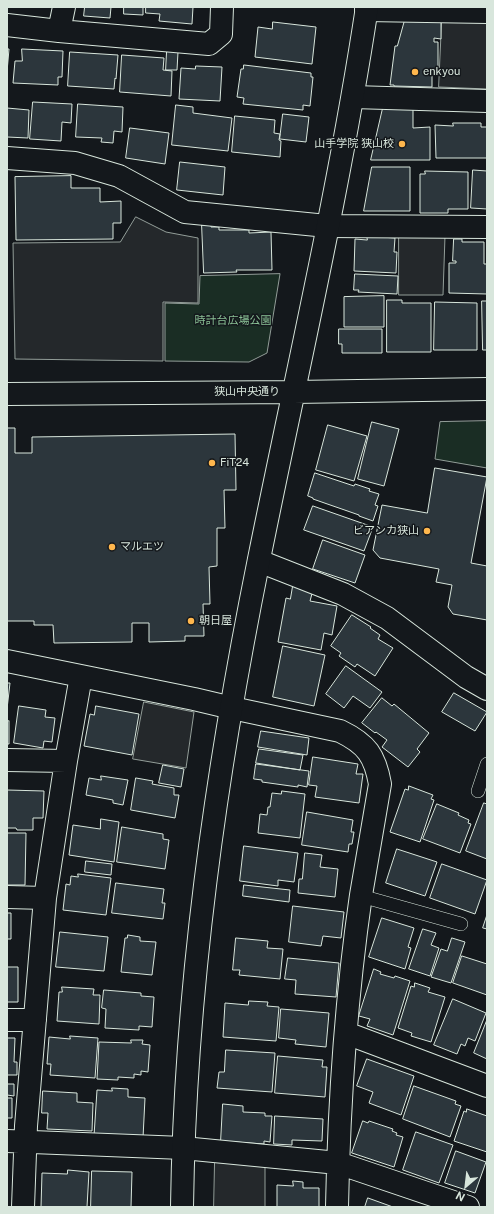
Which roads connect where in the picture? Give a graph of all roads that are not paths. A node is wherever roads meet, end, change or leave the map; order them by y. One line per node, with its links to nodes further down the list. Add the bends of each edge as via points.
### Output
1 (64, 7): 6 (street)
2 (222, 7): 6 (street, via 221,34 209,44)
3 (366, 8): 4 (street); 7 (street)
4 (487, 12)
5 (11, 21): 6 (street)
6 (59, 31)
7 (353, 97): 8 (street); 10 (street)
8 (487, 101)
9 (7, 158): 10 (street, via 76,162 119,176 185,212)
10 (327, 226): 11 (street); 13 (street)
11 (487, 227)
12 (487, 388): 13 (street, 狭山中央通り)
13 (294, 392): 14 (street, 狭山中央通り); 15 (street)
14 (7, 394)
15 (258, 561): 18 (street, via 343,594 387,618 466,677); 19 (street)
16 (7, 661): 17 (street)
17 (81, 676): 19 (street); 21 (street)
18 (487, 689)
19 (232, 708): 24 (street, via 340,731 353,737 370,753 380,784); 33 (street, via 213,823 200,928)
20 (7, 760): 21 (street)
21 (66, 761): 26 (street)
22 (487, 764): 23 (lane)
23 (478, 791)
24 (361, 896): 27 (lane); 30 (street)
25 (7, 897): 26 (street)
26 (45, 898): 29 (street)
27 (461, 924)
28 (7, 1020): 29 (street)
29 (35, 1020): 32 (street)
30 (346, 1033): 31 (street); 34 (street)
31 (487, 1086)
32 (16, 1141): 33 (street); 35 (street)
33 (183, 1148): 34 (street); 36 (street)
34 (338, 1163): 37 (street); 38 (street)
35 (23, 1207)
36 (182, 1207)
37 (337, 1207)
38 (468, 1207)

